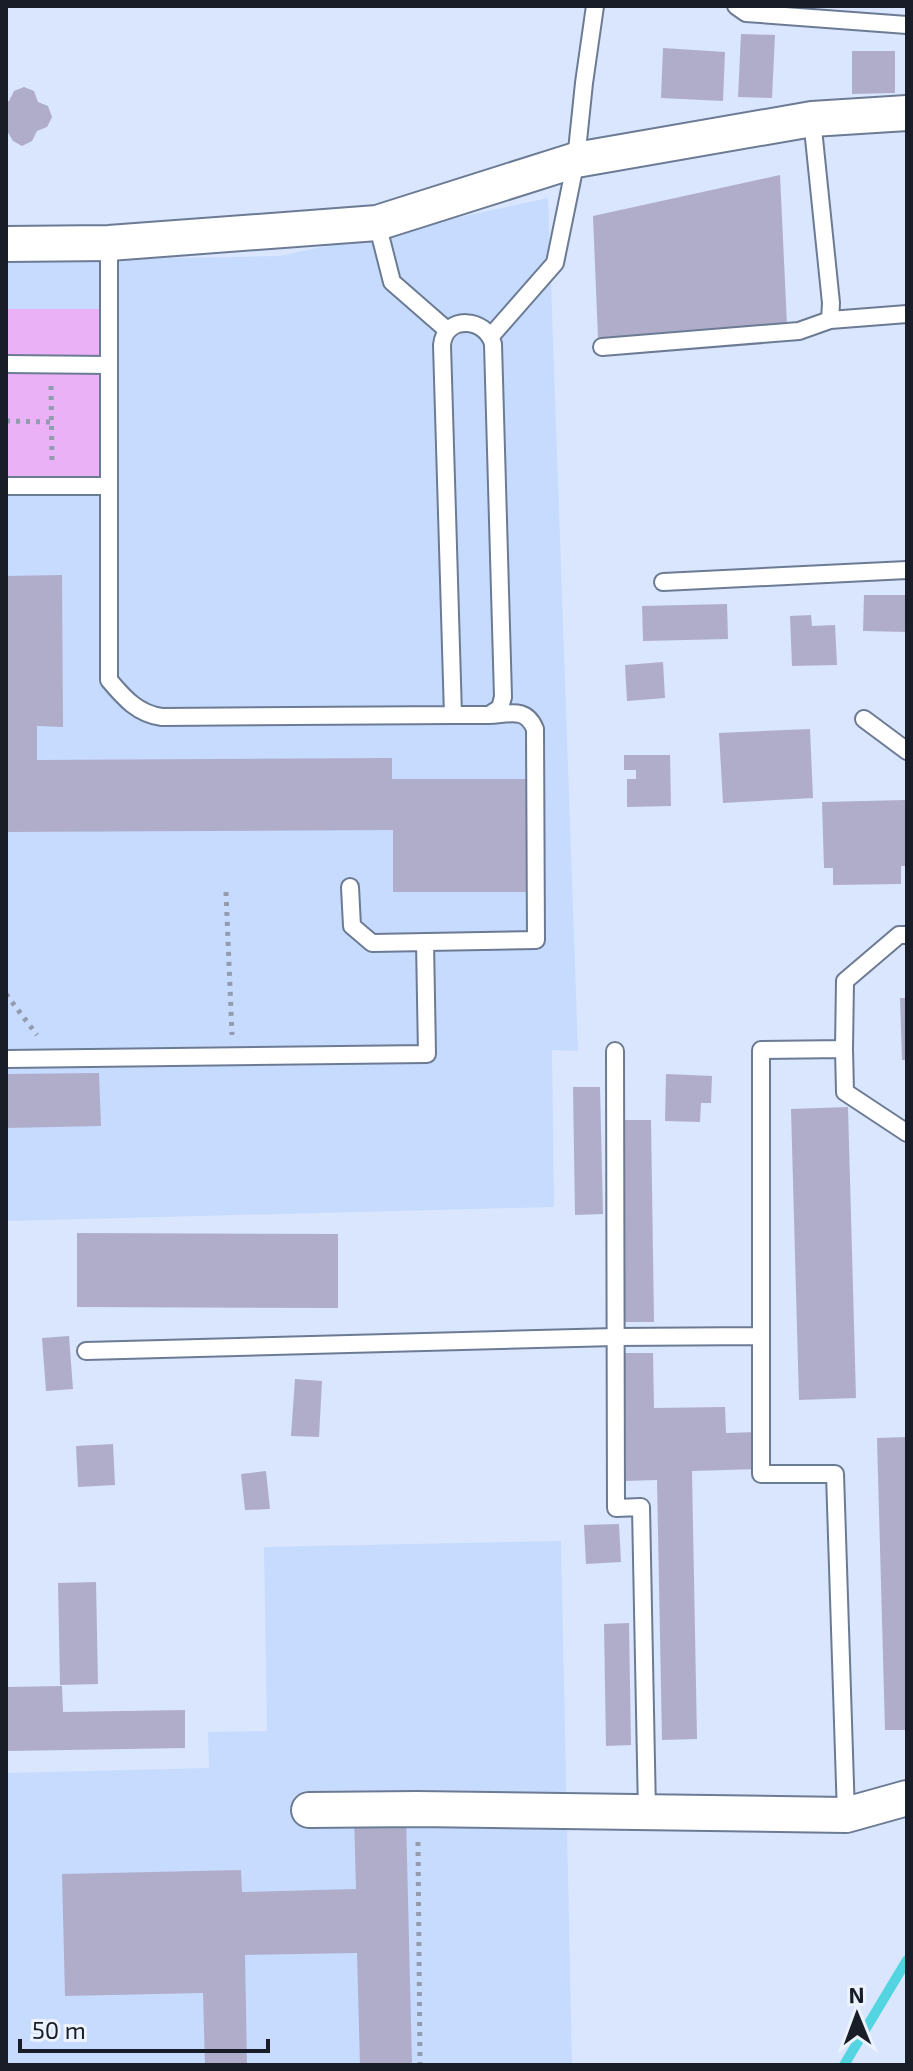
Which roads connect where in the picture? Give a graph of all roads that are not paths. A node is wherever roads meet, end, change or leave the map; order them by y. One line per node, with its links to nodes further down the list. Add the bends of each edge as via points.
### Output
1 (595, 6): 6 (lane)
2 (736, 6): 3 (lane, via 746,13)
3 (907, 25)
4 (907, 113): 5 (street)
5 (812, 119): 6 (street); 11 (lane)
6 (576, 160): 7 (street); 13 (lane, via 555,263)
7 (377, 223): 8 (street); 12 (lane, via 392,282)
8 (109, 243): 9 (street); 16 (lane)
9 (6, 244)
10 (907, 314): 11 (lane)
11 (830, 320): 14 (lane, via 799,331)
12 (447, 330): 13 (lane, via 469,323); 21 (lane, via 442,345)
13 (491, 336): 22 (lane, via 503,697 500,708)
14 (602, 347)
15 (6, 364): 16 (lane)
16 (109, 365): 18 (lane)
17 (6, 486): 18 (lane)
18 (109, 486): 21 (lane, via 109,680 149,715)
19 (907, 570): 20 (lane)
20 (663, 582)
21 (453, 715): 22 (lane)
22 (489, 715): 27 (lane, via 520,713 535,729 536,940)
23 (864, 719): 24 (lane)
24 (907, 751)
25 (350, 887): 27 (lane, via 352,926 372,943)
26 (907, 935): 28 (lane, via 899,935 845,981)
27 (425, 942): 30 (lane, via 427,1054)
28 (844, 1049): 31 (lane, via 845,1092); 32 (lane, via 761,1050)
29 (615, 1051): 33 (lane)
30 (6, 1059)
31 (907, 1133)
32 (761, 1336): 33 (lane); 38 (lane, via 761,1474 835,1474)
33 (615, 1337): 34 (lane); 37 (lane, via 616,1508 641,1507)
34 (86, 1351)
35 (907, 1798): 38 (street)
36 (309, 1810): 37 (street)
37 (647, 1813): 38 (street)
38 (846, 1815)

